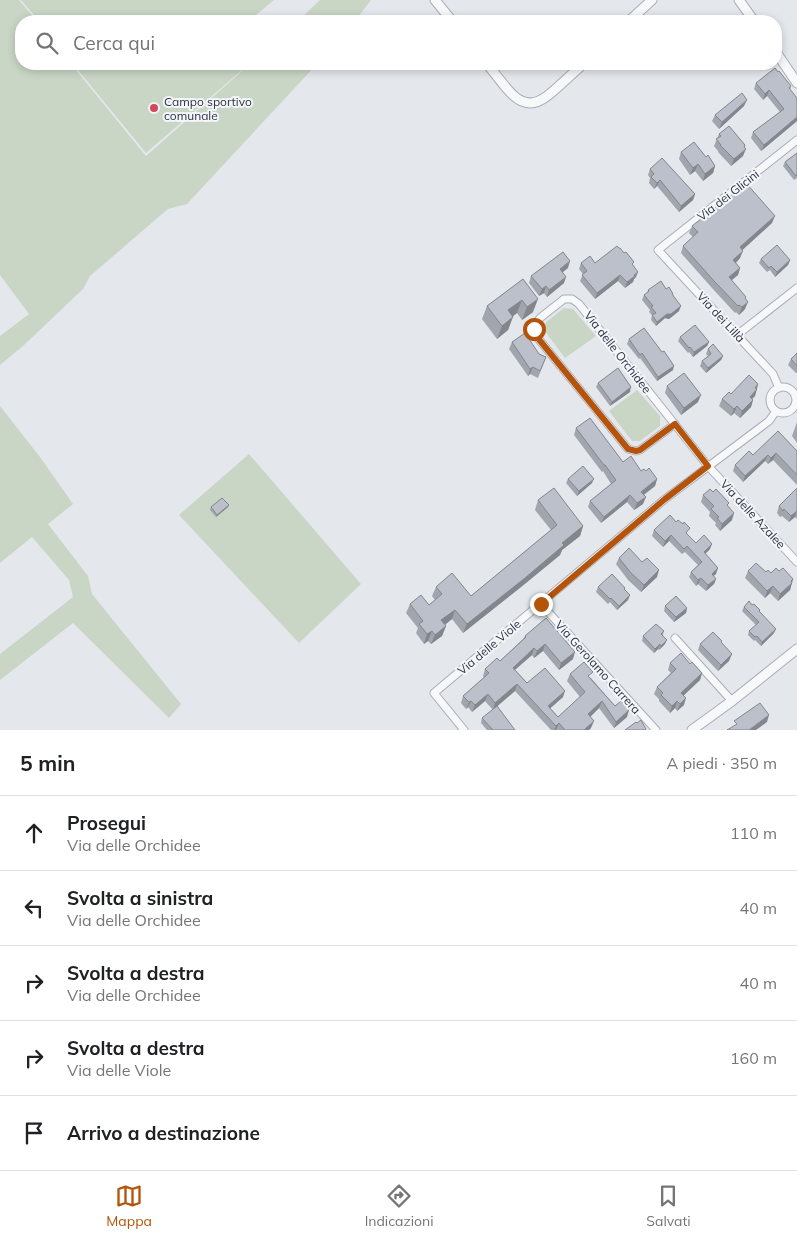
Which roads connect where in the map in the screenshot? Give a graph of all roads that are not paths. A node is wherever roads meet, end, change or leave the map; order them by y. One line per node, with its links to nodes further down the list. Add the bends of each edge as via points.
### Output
1 (435, 0): 4 (street)
2 (652, 0): 5 (street)
3 (739, 0): 6 (street)
4 (447, 15)
5 (636, 15)
6 (750, 15)
7 (782, 61): 10 (street)
8 (492, 70): 9 (street, via 516,98 529,103 544,100)
9 (576, 70)
10 (797, 83)
11 (797, 140): 12 (street, Via dei Glicini)
12 (658, 250): 14 (street, Via dei Lillà)
13 (797, 288): 14 (street)
14 (737, 335): 15 (street, Via dei Lillà, via 774,374)
15 (779, 388): 16 (street, via 794,392); 17 (street, via 770,400)
16 (797, 403): 17 (street, via 788,412)
17 (776, 411): 19 (street, Via delle Viole, via 769,421)
18 (675, 424): 18 (street, Via delle Orchidee, via 576,301 564,299 537,321 534,329 537,337 628,449 640,450); 19 (street, Via delle Orchidee)
19 (708, 466): 20 (street, Via delle Azalee); 21 (street, Via delle Viole)
20 (797, 562)
21 (541, 604): 25 (street, Via delle Viole, via 434,693); 26 (street, Via Gerolamo Carrera)
22 (675, 638): 24 (street)
23 (797, 649): 24 (street)
24 (732, 701): 27 (street)
25 (464, 730)
26 (656, 730)
27 (692, 730)

